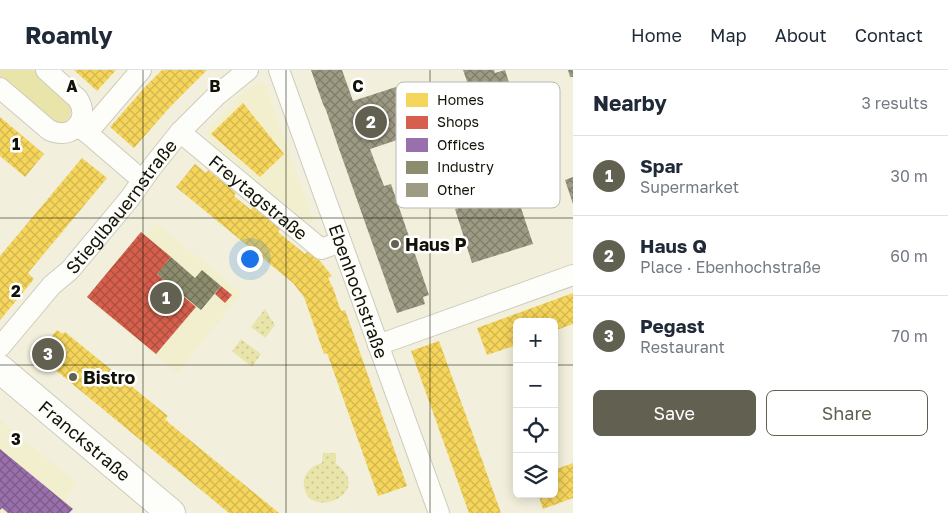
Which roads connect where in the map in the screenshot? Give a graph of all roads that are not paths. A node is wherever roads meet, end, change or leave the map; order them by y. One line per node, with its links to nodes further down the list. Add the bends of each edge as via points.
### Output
1 (46, 70): 6 (street, via 78,99)
2 (141, 70): 6 (street)
3 (248, 70): 7 (street, Stieglbauernstraße)
4 (279, 70): 9 (street, Ebenhochstraße)
5 (0, 88): 6 (street, via 55,133)
6 (83, 129): 8 (street)
7 (180, 132): 8 (street, Stieglbauernstraße); 9 (street, Freytagstraße, via 320,249)
8 (142, 180): 12 (street, Stieglbauernstraße, via 70,270 52,285)
9 (341, 242): 11 (street, Ebenhochstraße)
10 (573, 275): 11 (street)
11 (378, 345): 15 (street, Ebenhochstraße)
12 (0, 347)
13 (0, 369): 14 (main road, Franckstraße)
14 (171, 513)
15 (439, 513)

